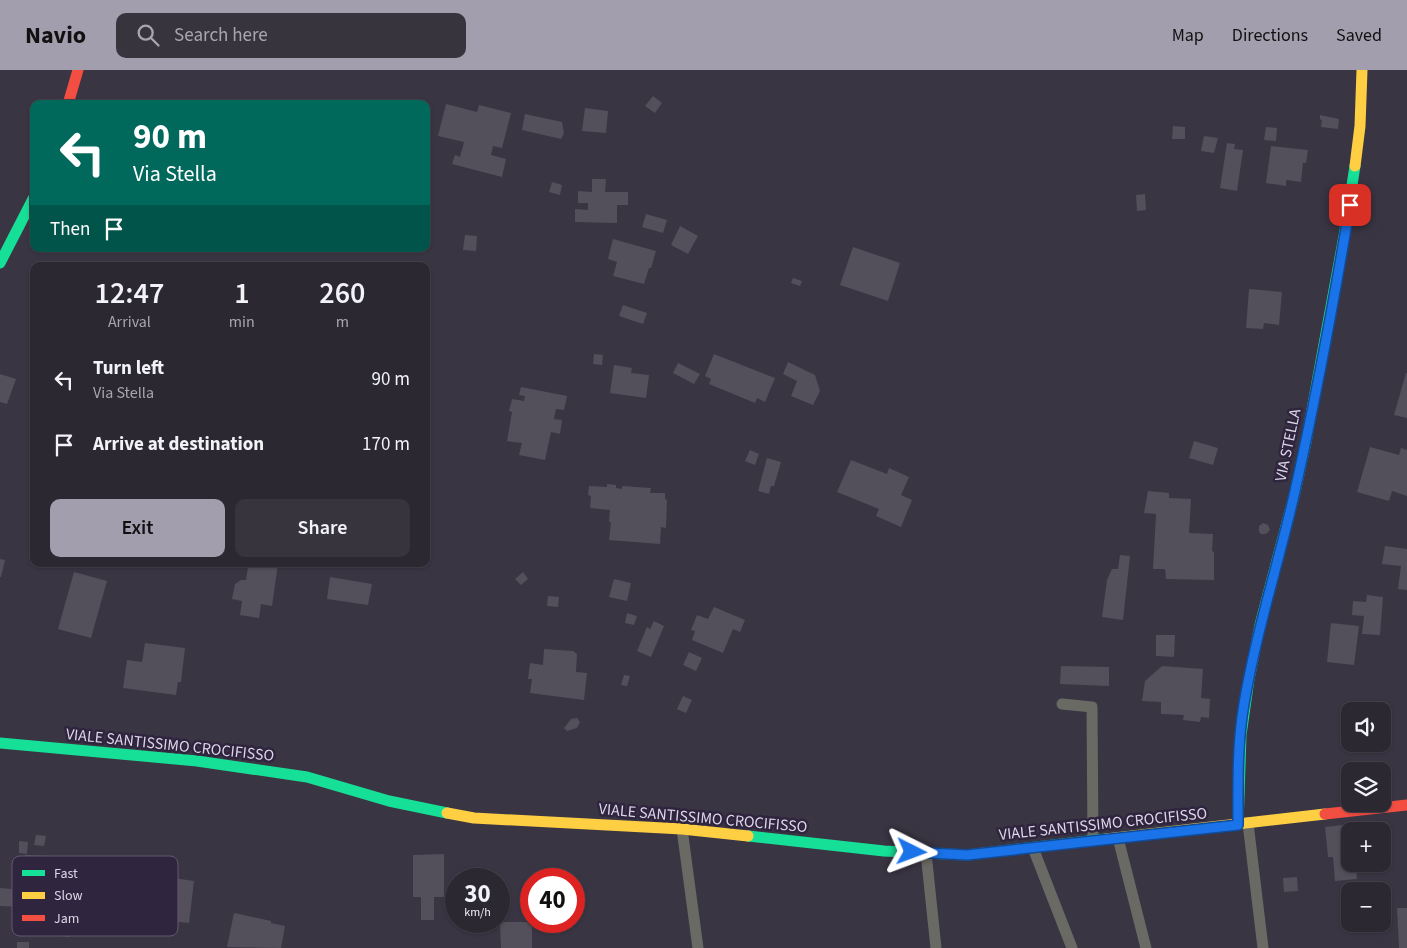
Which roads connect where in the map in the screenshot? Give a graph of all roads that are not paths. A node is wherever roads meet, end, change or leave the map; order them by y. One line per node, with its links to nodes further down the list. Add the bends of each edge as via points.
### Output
1 (78, 70): 3 (street)
2 (1362, 70): 9 (street, VIA STELLA, via 1358,151 1312,408 1244,706 1238,764)
3 (69, 100)
4 (30, 205): 5 (street)
5 (0, 263)
6 (1062, 704): 12 (lane, via 1092,707)
7 (0, 743): 10 (street, VIALE SANTISSIMO CROCIFISSO, via 197,761 307,777 389,801 474,818)
8 (1407, 805): 9 (street, VIALE SANTISSIMO CROCIFISSO)
9 (1243, 824): 11 (street, VIALE SANTISSIMO CROCIFISSO); 19 (lane)
10 (682, 830): 14 (street, VIALE SANTISSIMO CROCIFISSO); 15 (lane)
11 (1118, 838): 12 (street, VIALE SANTISSIMO CROCIFISSO); 18 (lane)
12 (1093, 841): 13 (street, VIALE SANTISSIMO CROCIFISSO)
13 (1033, 848): 14 (street, VIALE SANTISSIMO CROCIFISSO, via 967,855); 17 (lane)
14 (926, 853): 16 (lane)
15 (698, 948)
16 (936, 948)
17 (1072, 948)
18 (1146, 948)
19 (1263, 948)

